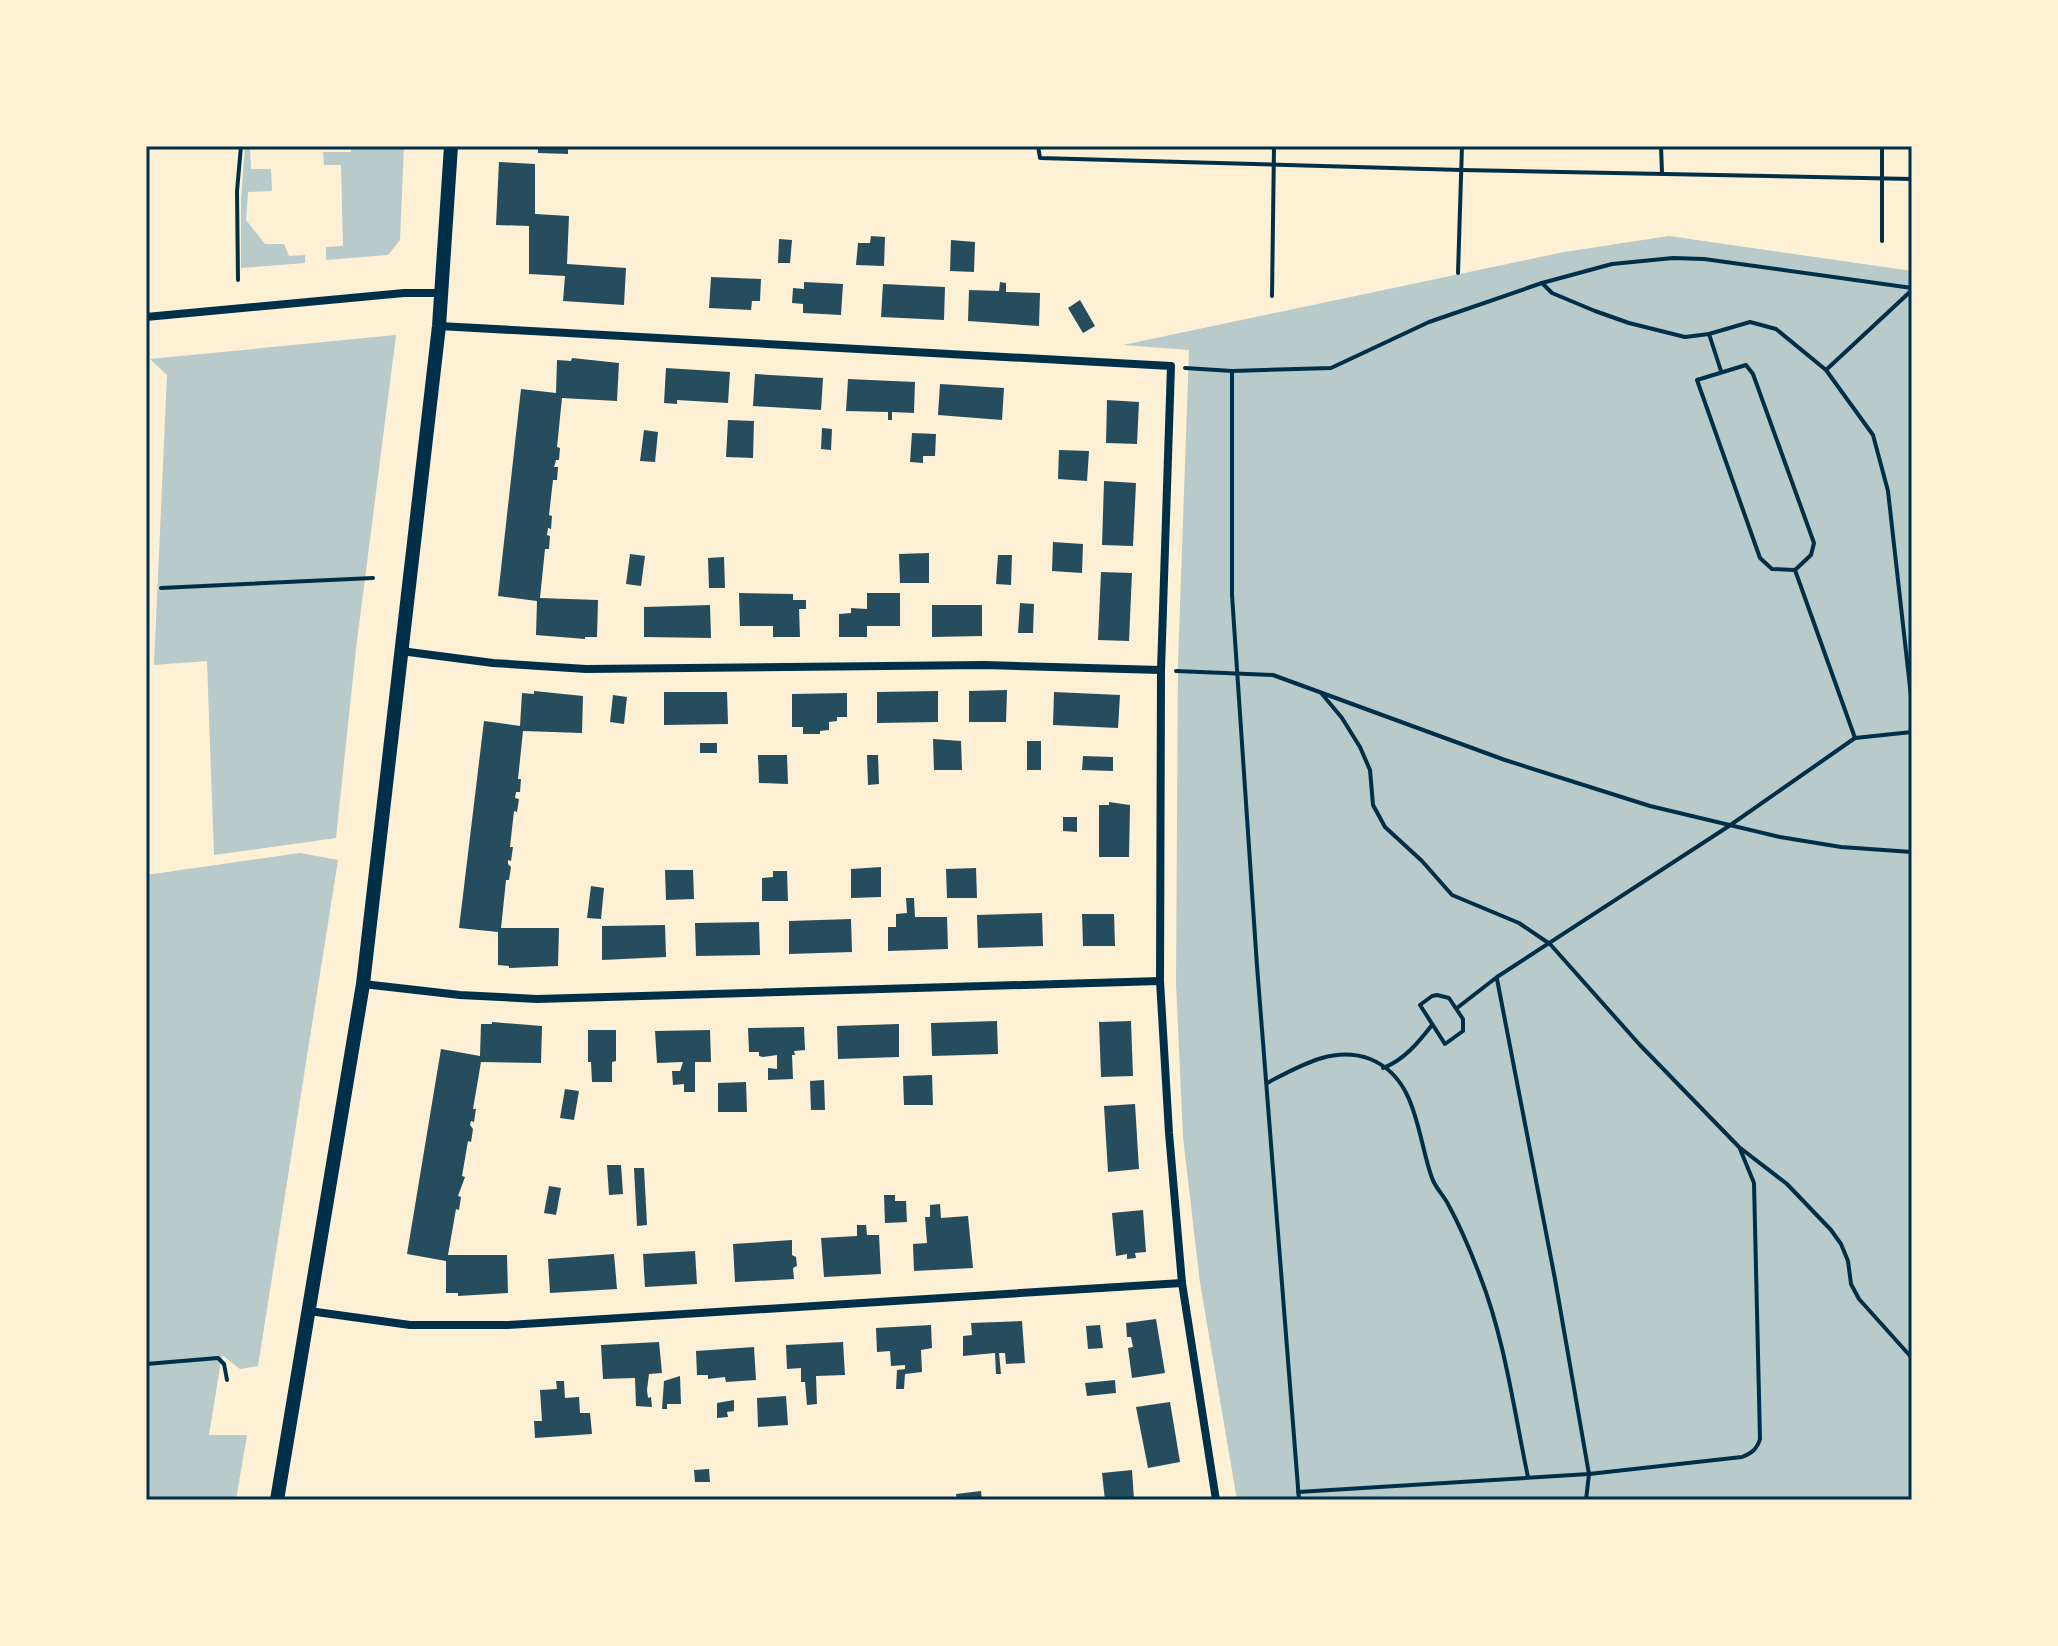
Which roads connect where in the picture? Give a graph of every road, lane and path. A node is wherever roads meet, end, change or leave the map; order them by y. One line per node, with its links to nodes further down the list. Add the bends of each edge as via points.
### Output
1 (241, 146): 15 (path)
2 (451, 146): 18 (street)
3 (1038, 146): 8 (path, via 1040,158)
4 (1274, 146): 8 (path)
5 (1462, 146): 9 (path)
6 (1661, 146): 10 (path)
7 (1882, 146): 11 (path)
8 (1273, 165): 9 (path); 19 (path)
9 (1461, 170): 10 (path); 14 (path)
10 (1662, 173): 11 (path)
11 (1882, 179): 12 (path); 13 (path)
12 (1912, 179)
13 (1882, 241)
14 (1458, 273)
15 (238, 280)
16 (1542, 283): 17 (path, via 1612,264 1673,258); 22 (path, via 1552,293 1629,323 1685,337); 25 (path, via 1429,322 1331,368)
17 (1912, 289): 24 (path)
18 (443, 293): 20 (street); 21 (street)
19 (1272, 296)
20 (146, 317)
21 (439, 326): 30 (street); 31 (street, via 1171,366)
22 (1709, 334): 24 (path, via 1750,322 1776,329); 26 (path)
23 (1185, 368): 25 (path)
24 (1826, 370): 35 (path, via 1873,435 1888,491)
25 (1232, 371): 33 (path, via 1232,595)
26 (1721, 371): 27 (path, via 1746,365 1753,374 1814,543 1811,555); 27 (path, via 1697,380 1760,558 1772,569)
27 (1795, 570): 37 (path)
28 (373, 578): 29 (path)
29 (161, 588)
30 (401, 651): 31 (street, via 586,669 985,665); 43 (street)
31 (1161, 670): 42 (street)
32 (1174, 671): 33 (path)
33 (1238, 673): 34 (path, via 1273,675); 47 (path)
34 (1322, 694): 38 (path, via 1505,760); 40 (path, via 1360,747 1370,770 1373,805 1385,827 1452,895 1519,923)
35 (1912, 705)
36 (1912, 732): 37 (path)
37 (1855, 738): 38 (path)
38 (1729, 826): 39 (path, via 1841,847); 40 (path)
39 (1912, 852)
40 (1550, 944): 41 (path); 48 (path)
41 (1497, 977): 44 (path); 54 (path)
42 (1160, 981): 43 (street, via 537,999); 49 (street)
43 (363, 984): 50 (street)
44 (1457, 1008): 45 (path, via 1449,998 1425,1000 1420,1005); 45 (path, via 1463,1019 1459,1036 1445,1044)
45 (1432, 1024): 46 (path, via 1404,1055)
46 (1383, 1068): 47 (path, via 1372,1060 1340,1055 1314,1059); 55 (path, via 1410,1100 1433,1181 1481,1277)
47 (1266, 1083): 56 (path)
48 (1739, 1147): 51 (path, via 1787,1184 1831,1230 1848,1261 1859,1299); 54 (path, via 1754,1183 1758,1447 1742,1457)
49 (1182, 1283): 50 (street, via 507,1325 410,1325); 58 (street)
50 (309, 1311): 57 (street)
51 (1912, 1358)
52 (146, 1364): 53 (path, via 218,1358)
53 (227, 1380)
54 (1589, 1474): 55 (path); 60 (path)
55 (1528, 1477): 56 (path)
56 (1298, 1492): 59 (path)
57 (277, 1500)
58 (1216, 1500)
59 (1299, 1500)
60 (1586, 1500)

